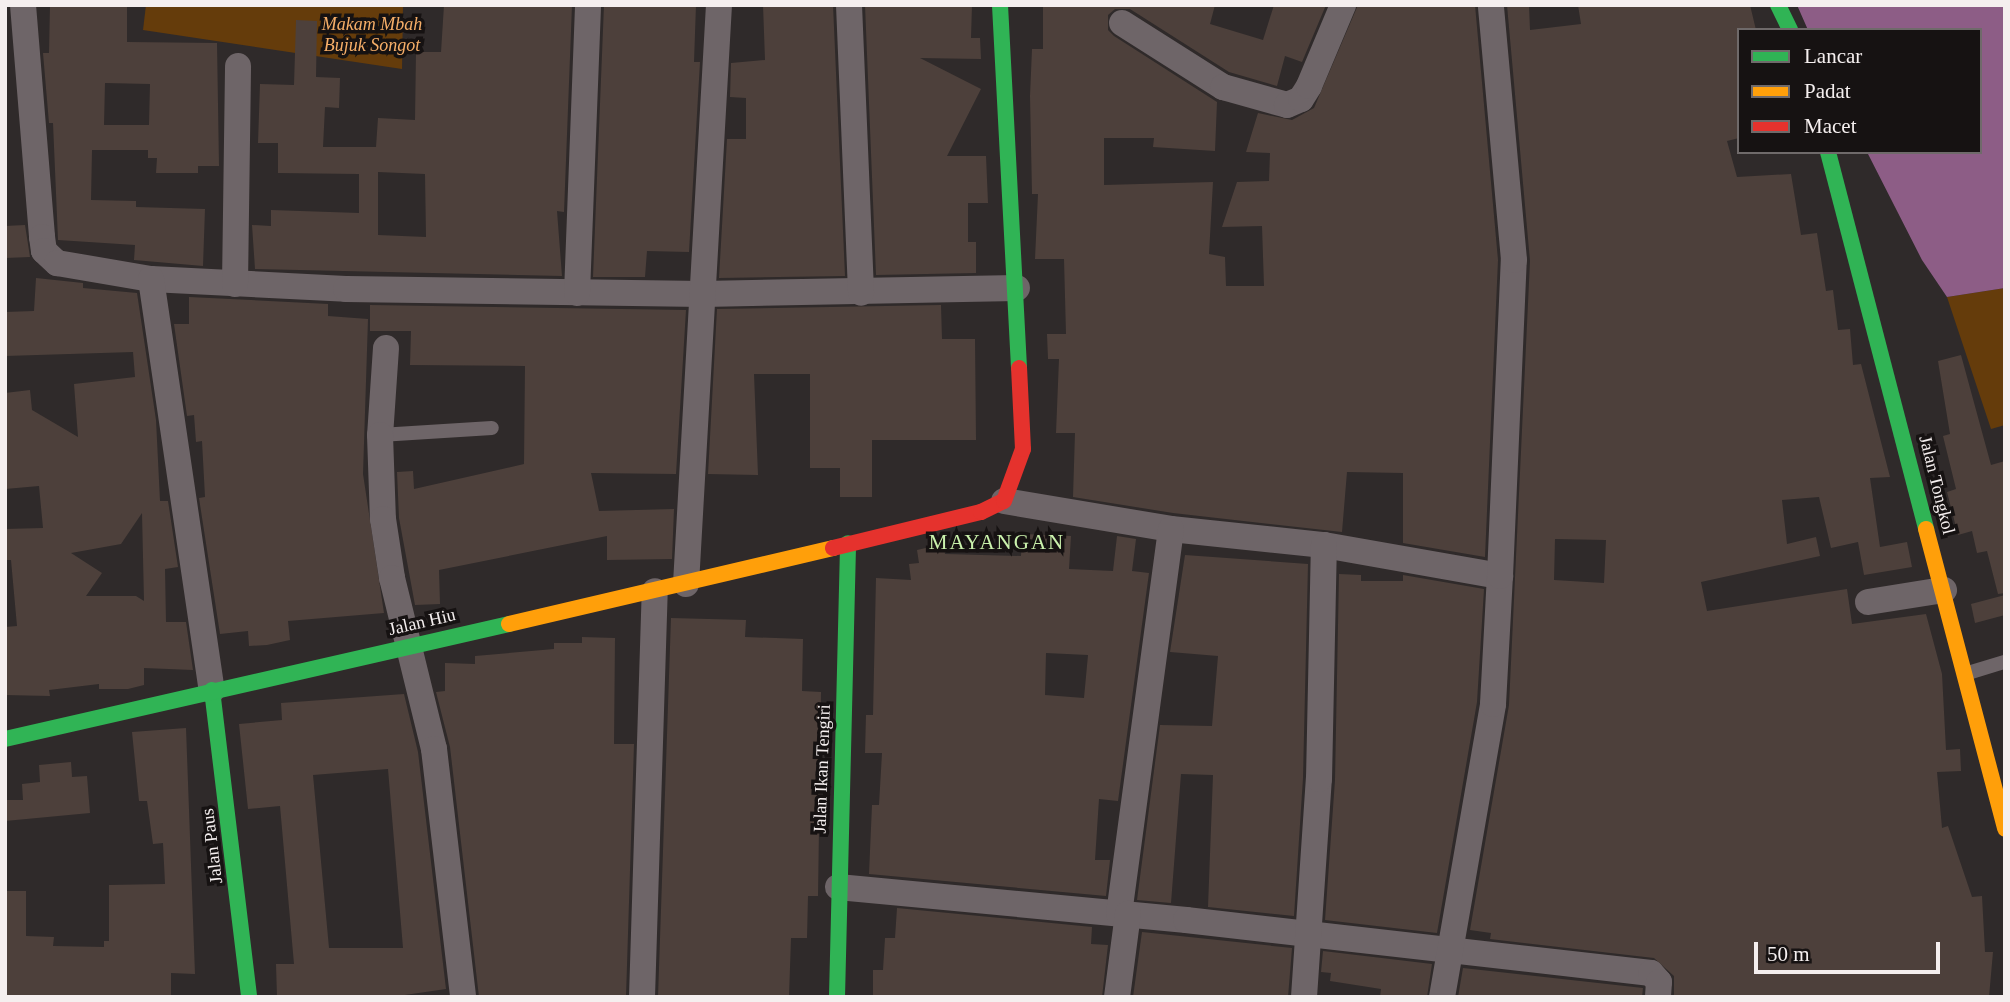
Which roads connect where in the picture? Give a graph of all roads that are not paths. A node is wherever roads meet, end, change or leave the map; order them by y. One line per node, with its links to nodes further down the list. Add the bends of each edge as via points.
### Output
1 (23, 5): 13 (street, via 44,251 57,263)
2 (588, 5): 16 (street)
3 (719, 5): 17 (street)
4 (849, 5): 18 (street)
5 (1000, 5): 15 (main road)
6 (1343, 5): 9 (street, via 1309,86 1301,99 1287,105 1223,87)
7 (1491, 5): 26 (street, via 1514,260)
8 (1778, 5): 10 (main road)
9 (1122, 23)
10 (1789, 28)
11 (238, 66): 14 (street)
12 (1829, 154): 28 (main road, Jalan Tongkol)
13 (151, 279): 14 (street); 34 (street)
14 (235, 284): 16 (street)
15 (1017, 288): 18 (street); 22 (main road, via 1023,449)
16 (578, 293): 17 (street)
17 (703, 293): 18 (street); 27 (street)
18 (861, 293)
19 (386, 348): 21 (street)
20 (492, 428): 21 (lane)
21 (380, 435): 31 (street, via 383,519)
22 (1004, 501): 23 (street); 24 (main road, Jalan Hiu, via 981,512)
23 (1171, 529): 25 (street); 39 (street)
24 (848, 543): 27 (main road, Jalan Hiu); 38 (main road, Jalan Ikan Tengiri)
25 (1324, 545): 26 (street); 40 (street, via 1319,779)
26 (1500, 576): 41 (street, via 1493,704)
27 (686, 584): 29 (main road, Jalan Hiu)
28 (1944, 590): 30 (street); 33 (main road, Jalan Tongkol)
29 (654, 592): 31 (main road, Jalan Hiu); 44 (street)
30 (1868, 602)
31 (408, 645): 34 (main road, Jalan Hiu); 43 (street, via 434,749)
32 (2005, 662): 33 (lane)
33 (1968, 673): 36 (main road, Jalan Tongkol)
34 (212, 690): 35 (main road, Jalan Hiu); 42 (main road, Jalan Paus)
35 (5, 739)
36 (1997, 765): 37 (main road, Jalan Tongkol)
37 (2005, 828)
38 (838, 887): 39 (street); 45 (main road, Jalan Ikan Tengiri)
39 (1123, 914): 40 (street); 46 (street)
40 (1307, 933): 41 (street); 47 (street)
41 (1451, 953): 48 (street); 49 (street, via 1651,973 1659,982)
42 (249, 997)
43 (463, 997)
44 (642, 997)
45 (837, 997)
46 (1117, 997)
47 (1304, 997)
48 (1442, 997)
49 (1658, 997)

